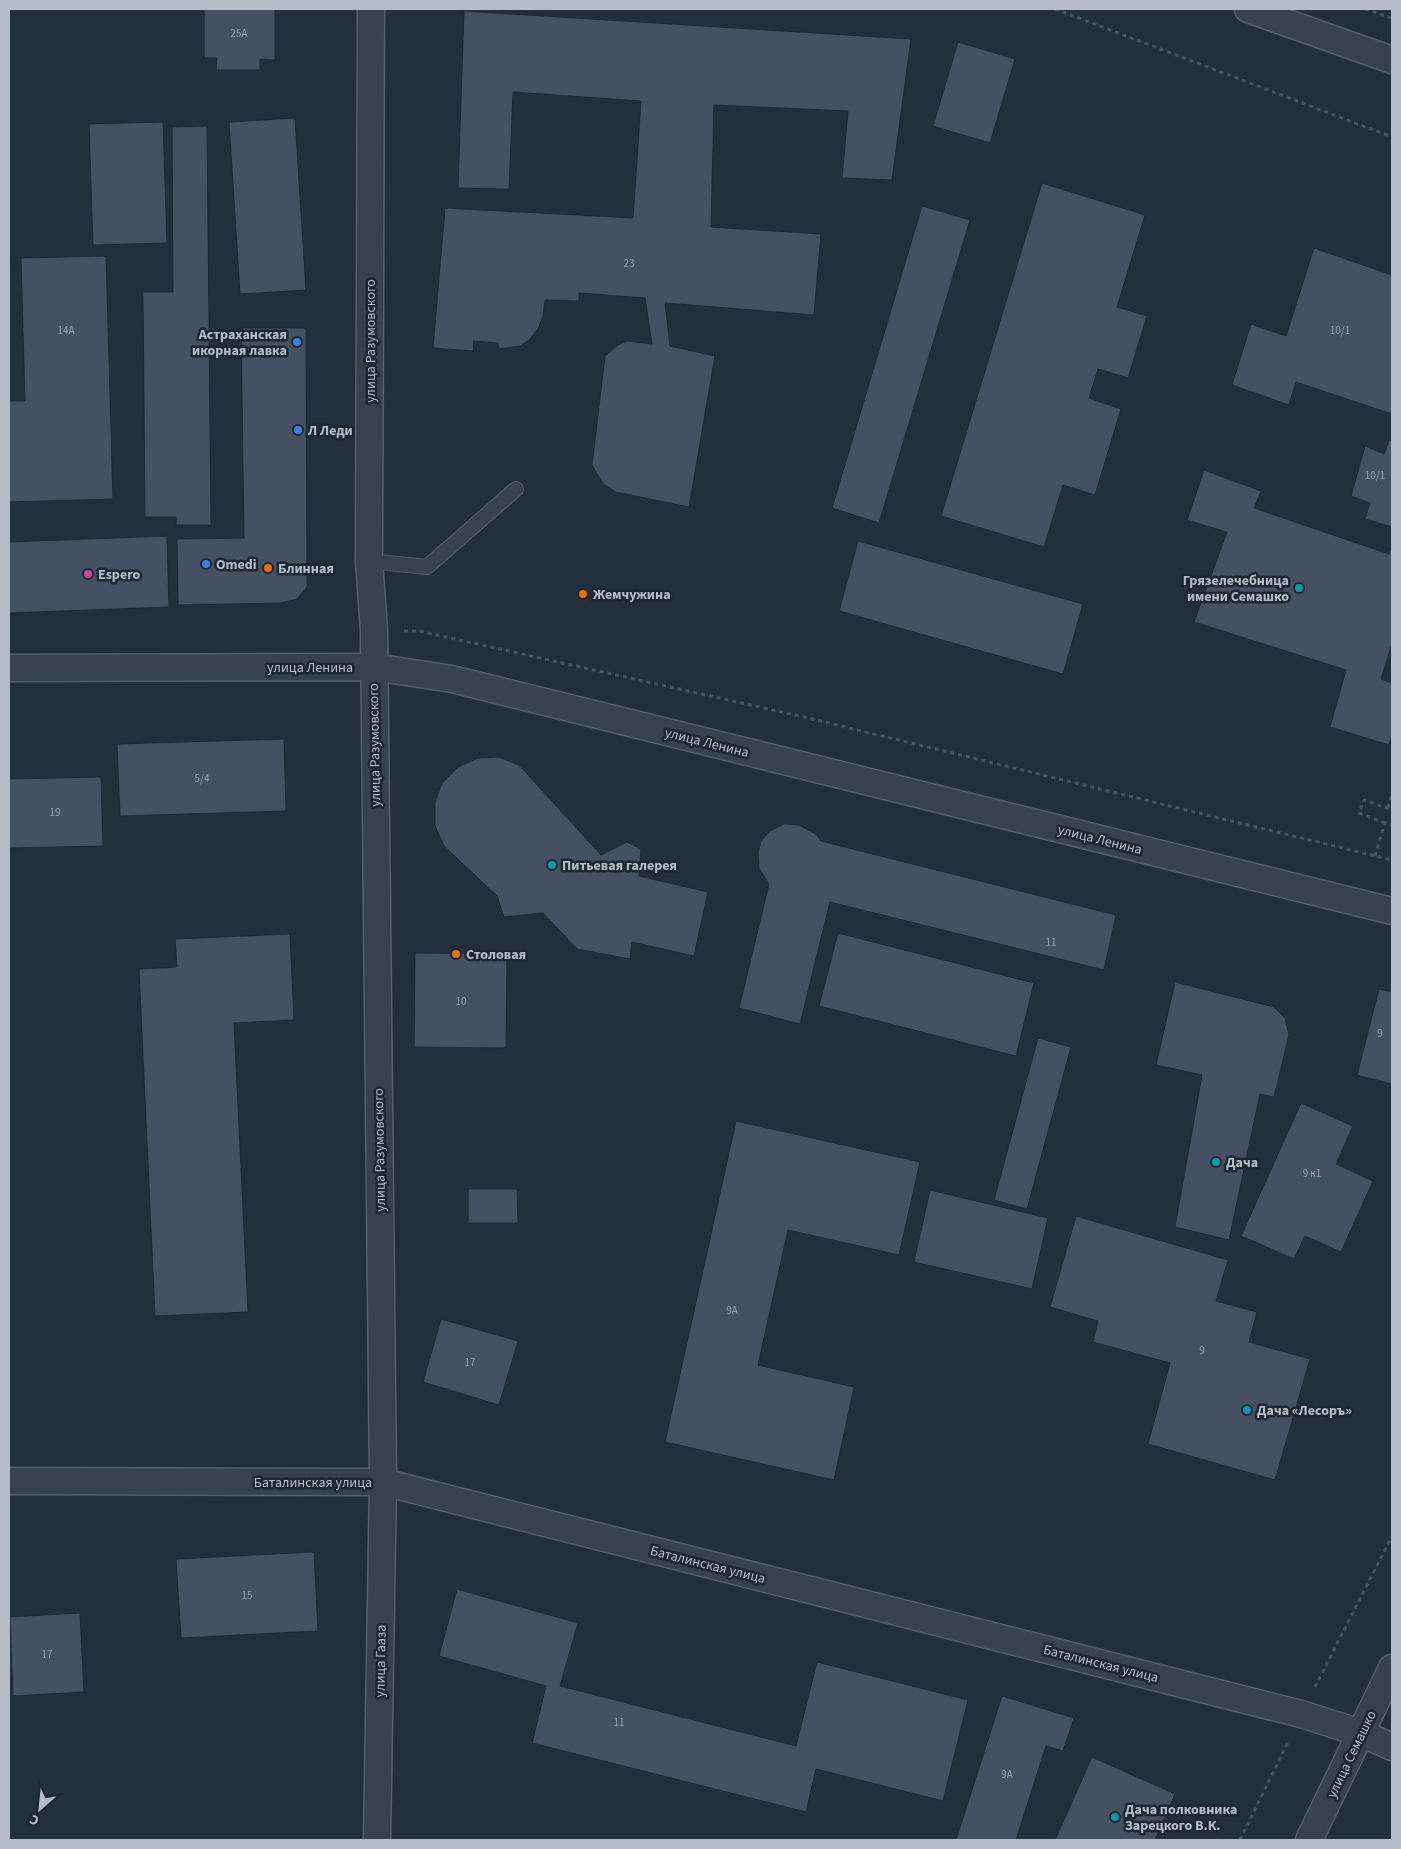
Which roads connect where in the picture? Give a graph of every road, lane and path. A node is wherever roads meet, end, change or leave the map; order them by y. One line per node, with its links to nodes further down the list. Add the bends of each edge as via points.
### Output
1 (371, 9): 9 (street, улица Разумовского)
2 (1055, 9): 7 (path)
3 (1248, 9): 6 (street)
4 (1365, 9): 5 (path)
5 (1392, 18)
6 (1392, 60)
7 (1392, 137)
8 (516, 488): 9 (lane, via 427,567)
9 (369, 561): 10 (street, улица Разумовского)
10 (374, 630): 11 (street, улица Разумовского); 17 (path, via 419,631 800,716)
11 (374, 667): 12 (street, улица Ленина); 19 (street, улица Ленина, via 452,679); 21 (street, улица Разумовского)
12 (9, 668)
13 (1392, 794): 14 (path)
14 (1390, 809): 15 (path, via 1364,800 1359,813)
15 (1384, 823): 16 (path); 17 (path)
16 (1392, 825)
17 (1375, 856): 18 (path)
18 (1392, 860)
19 (1392, 912)
20 (9, 1481): 21 (street, Баталинская улица)
21 (383, 1482): 23 (street, Баталинская улица, via 1292,1711); 25 (street, улица Гааза)
22 (1392, 1668): 23 (street, улица Семашко)
23 (1361, 1733): 24 (street, Баталинская улица); 26 (street, улица Семашко)
24 (1392, 1748)
25 (378, 1840)
26 (1309, 1840)

